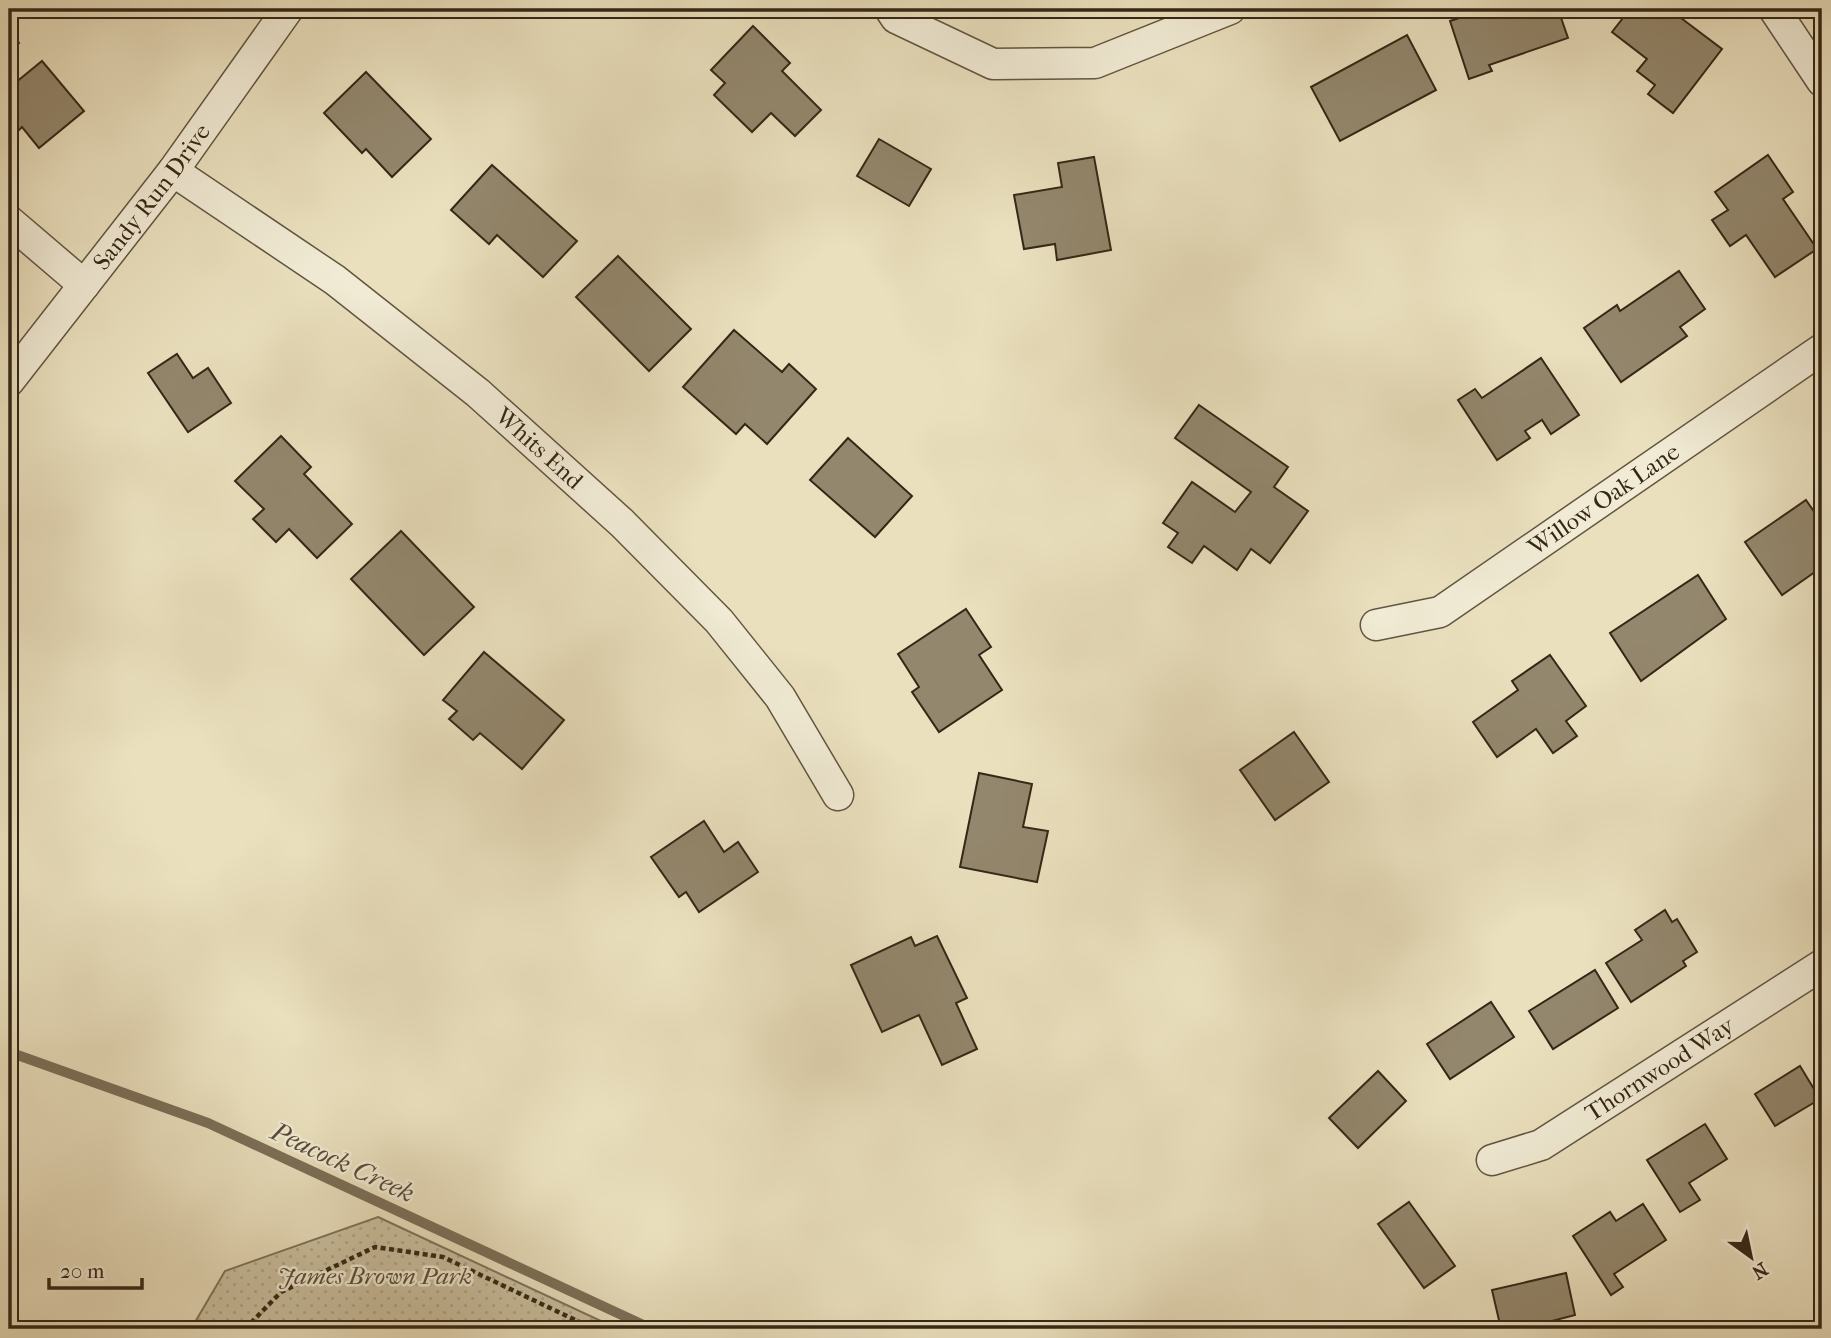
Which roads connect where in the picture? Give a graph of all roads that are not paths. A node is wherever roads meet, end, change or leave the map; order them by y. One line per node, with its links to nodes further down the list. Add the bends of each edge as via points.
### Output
1 (288, 9): 6 (street, Sandy Run Drive)
2 (890, 9): 3 (street, via 896,18 993,64 1095,63)
3 (1230, 9)
4 (1774, 9): 5 (street)
5 (1822, 81)
6 (173, 171): 8 (street, Sandy Run Drive); 12 (street, Whits End, via 335,280 478,393 622,523 719,621 780,697)
7 (9, 221): 8 (street)
8 (84, 285): 10 (street, Sandy Run Drive)
9 (1822, 349): 11 (street, Willow Oak Lane, via 1440,612)
10 (9, 381)
11 (1376, 625)
12 (838, 795)
13 (1822, 965): 14 (street, Thornwood Way, via 1541,1145)
14 (1492, 1160)

